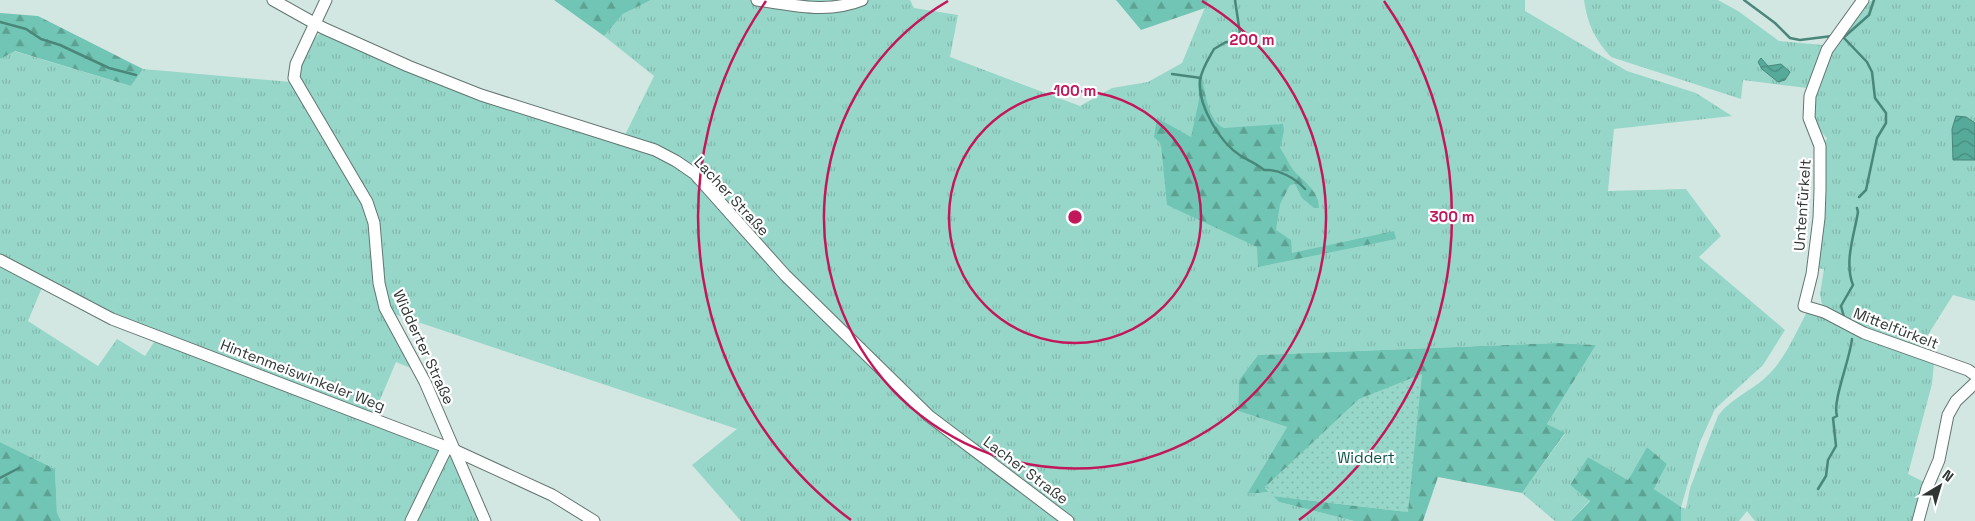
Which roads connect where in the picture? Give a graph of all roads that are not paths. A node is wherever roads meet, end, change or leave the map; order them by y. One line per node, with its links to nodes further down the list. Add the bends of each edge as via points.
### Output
1 (274, 0): 6 (street, Lacher Straße)
2 (326, 0): 6 (street)
3 (757, 0): 4 (street, via 823,8)
4 (862, 0)
5 (1863, 0): 8 (street, Untenfürkelt, via 1831,44 1813,84 1808,107 1820,146 1820,171 1819,218 1810,283 1804,301)
6 (315, 23): 11 (street, Widderter Straße, via 296,64 294,78 369,207 385,308 425,382); 15 (street, Lacher Straße, via 481,96 623,138 676,161 695,174 785,275 929,416)
7 (0, 260): 11 (street, Hintenmeiswinkeler Weg, via 120,322)
8 (1806, 308): 9 (street, Mittelfürkelt, via 1824,312 1864,334 1904,346)
9 (1975, 375)
10 (1975, 383): 16 (street, via 1956,401 1948,415 1939,460 1926,488)
11 (451, 449): 12 (street); 13 (street, Widderter Straße); 14 (street, Hintenmeiswinkeler Weg, via 552,495)
12 (411, 521)
13 (485, 521)
14 (594, 521)
15 (1068, 521)
16 (1918, 521)

